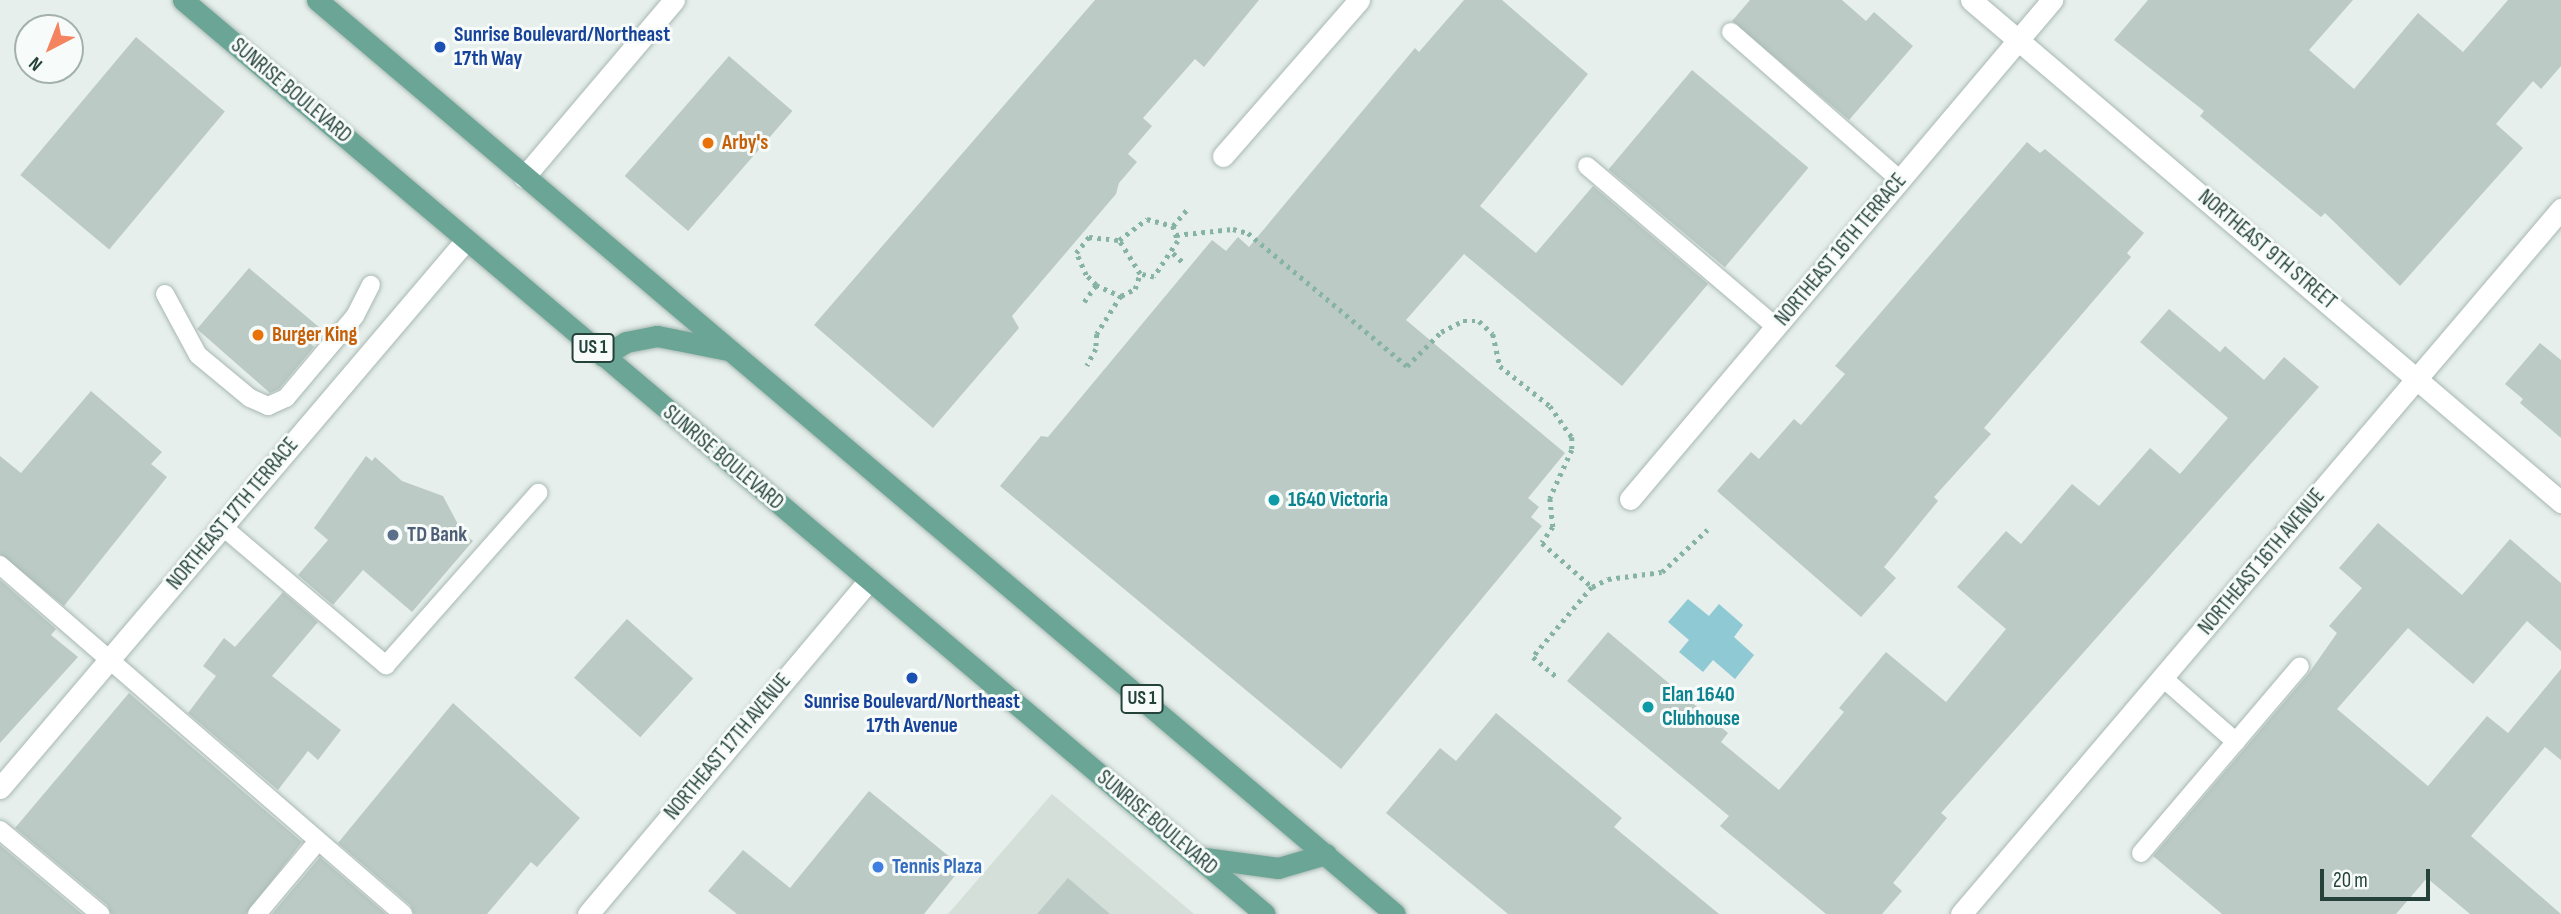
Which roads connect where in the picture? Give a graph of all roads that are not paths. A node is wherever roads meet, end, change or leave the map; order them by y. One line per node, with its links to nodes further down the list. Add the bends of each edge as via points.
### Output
1 (183, 0): 14 (main road, SUNRISE BOULEVARD / US 1)
2 (317, 0): 11 (main road, US 1)
3 (674, 0): 11 (street)
4 (1359, 0): 9 (street)
5 (1971, 0): 8 (street, NORTHEAST 9TH STREET)
6 (2052, 0): 8 (street, NORTHEAST 16TH TERRACE)
7 (1731, 32): 12 (lane)
8 (2018, 40): 12 (street, NORTHEAST 16TH TERRACE); 20 (street, NORTHEAST 9TH STREET)
9 (1223, 156)
10 (1587, 166): 17 (lane)
11 (524, 177): 18 (main road, US 1)
12 (1900, 180): 17 (street, NORTHEAST 16TH TERRACE)
13 (2561, 209): 20 (street, NORTHEAST 16TH AVENUE)
14 (466, 240): 19 (main road, SUNRISE BOULEVARD / US 1); 24 (street, NORTHEAST 17TH TERRACE)
15 (371, 285): 16 (lane, via 355,316 286,398 268,406 250,398 198,355)
16 (165, 294)
17 (1776, 327): 22 (street, NORTHEAST 16TH TERRACE)
18 (730, 350): 19 (main road, via 657,337 626,342); 35 (main road, US 1)
19 (603, 356): 26 (main road, SUNRISE BOULEVARD / US 1)
20 (2419, 378): 23 (street, NORTHEAST 9TH STREET); 29 (street, NORTHEAST 16TH AVENUE)
21 (538, 493): 24 (lane, via 386,665)
22 (1630, 499)
23 (2561, 502)
24 (223, 527): 27 (street, NORTHEAST 17TH TERRACE)
25 (0, 565): 27 (lane)
26 (868, 581): 36 (main road, SUNRISE BOULEVARD / US 1); 40 (street, NORTHEAST 17TH AVENUE)
27 (110, 657): 31 (street, NORTHEAST 17TH TERRACE); 33 (lane)
28 (2300, 666): 30 (lane)
29 (2163, 678): 30 (lane); 43 (street, NORTHEAST 16TH AVENUE)
30 (2236, 742): 34 (lane)
31 (0, 788)
32 (0, 831): 37 (lane)
33 (318, 841): 38 (lane); 39 (lane)
34 (2141, 853)
35 (1326, 855): 36 (main road, via 1278,868); 42 (main road, US 1)
36 (1197, 857): 41 (main road, SUNRISE BOULEVARD / US 1)
37 (100, 914)
38 (257, 914)
39 (402, 914)
40 (587, 914)
41 (1265, 914)
42 (1395, 914)
43 (1961, 914)

